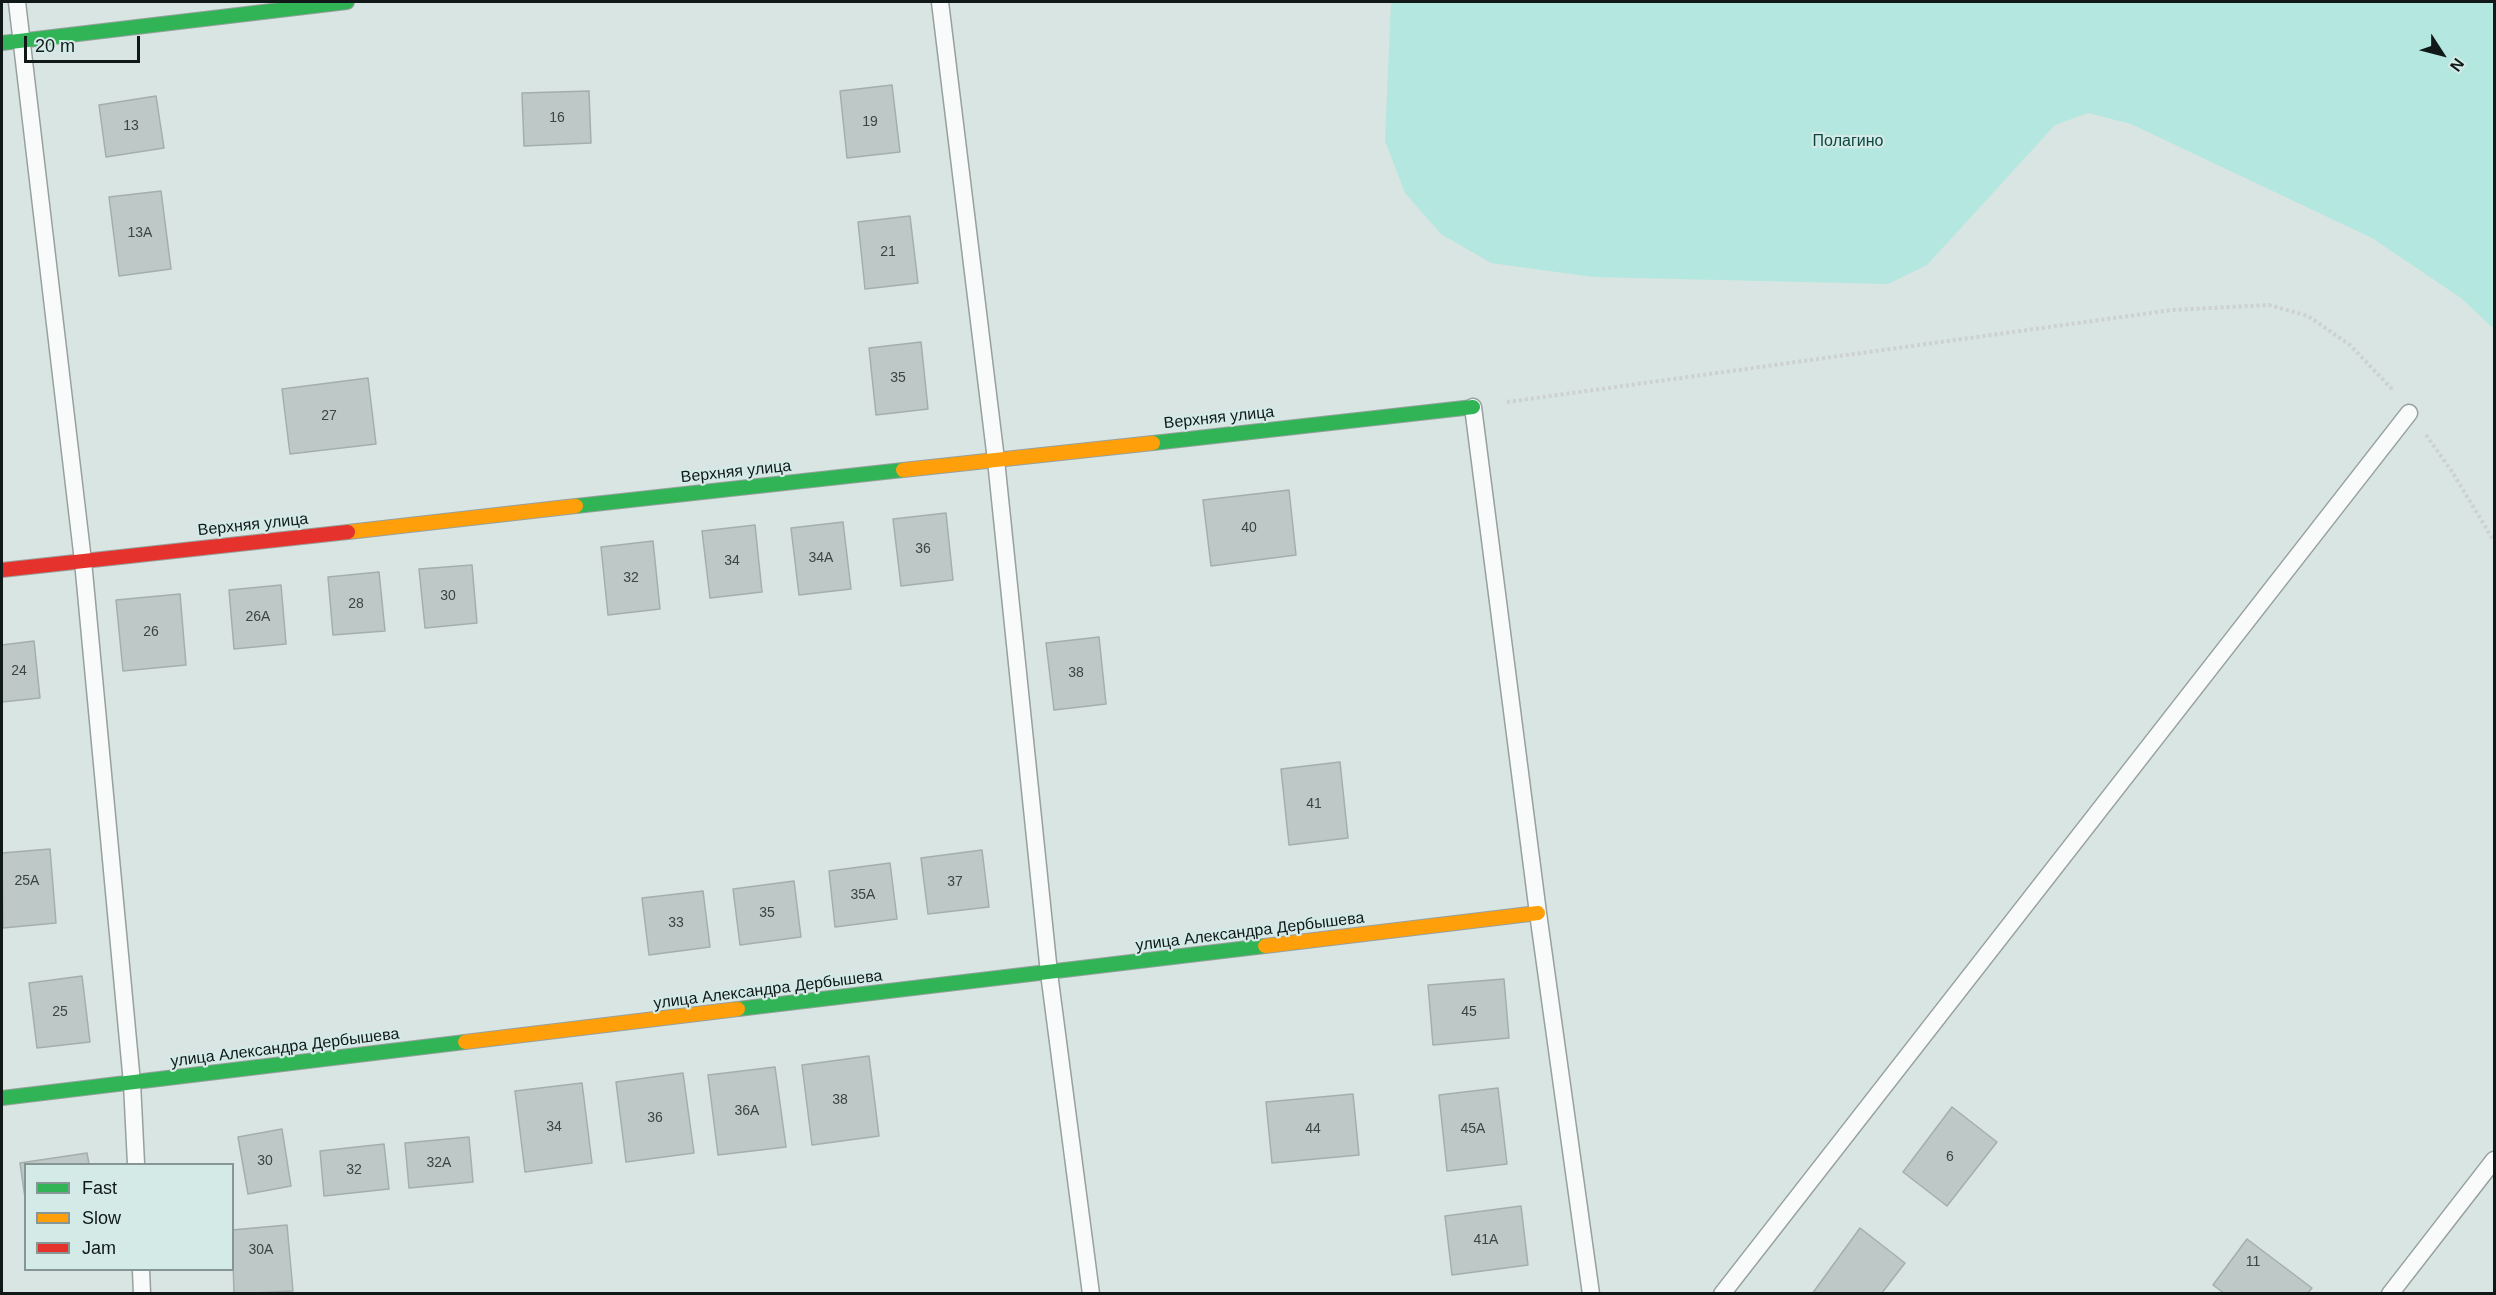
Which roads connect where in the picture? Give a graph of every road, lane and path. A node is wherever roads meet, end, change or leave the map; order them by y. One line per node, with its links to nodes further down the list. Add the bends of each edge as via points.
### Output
1 (17, 2): 4 (lane)
2 (347, 2): 4 (street)
3 (940, 2): 8 (lane)
4 (22, 40): 5 (street); 10 (lane)
5 (2, 42)
6 (1473, 407): 7 (path, via 2172,310 2269,305 2308,316 2350,345 2390,386); 8 (street, Верхняя улица); 12 (lane)
7 (2409, 413): 9 (path, via 2451,470); 22 (lane)
8 (996, 460): 10 (street, Верхняя улица); 13 (lane)
9 (2494, 541)
10 (83, 561): 11 (street, Верхняя улица); 14 (lane)
11 (2, 570)
12 (1538, 913): 13 (street, улица Александра Дербышева); 21 (lane)
13 (1049, 973): 14 (street, улица Александра Дербышева); 20 (lane)
14 (132, 1083): 15 (street, улица Александра Дербышева); 17 (lane)
15 (2, 1098)
16 (2494, 1160): 23 (lane)
17 (136, 1163)
18 (141, 1271): 19 (lane)
19 (142, 1293)
20 (1091, 1293)
21 (1591, 1293)
22 (1722, 1293)
23 (2390, 1293)

